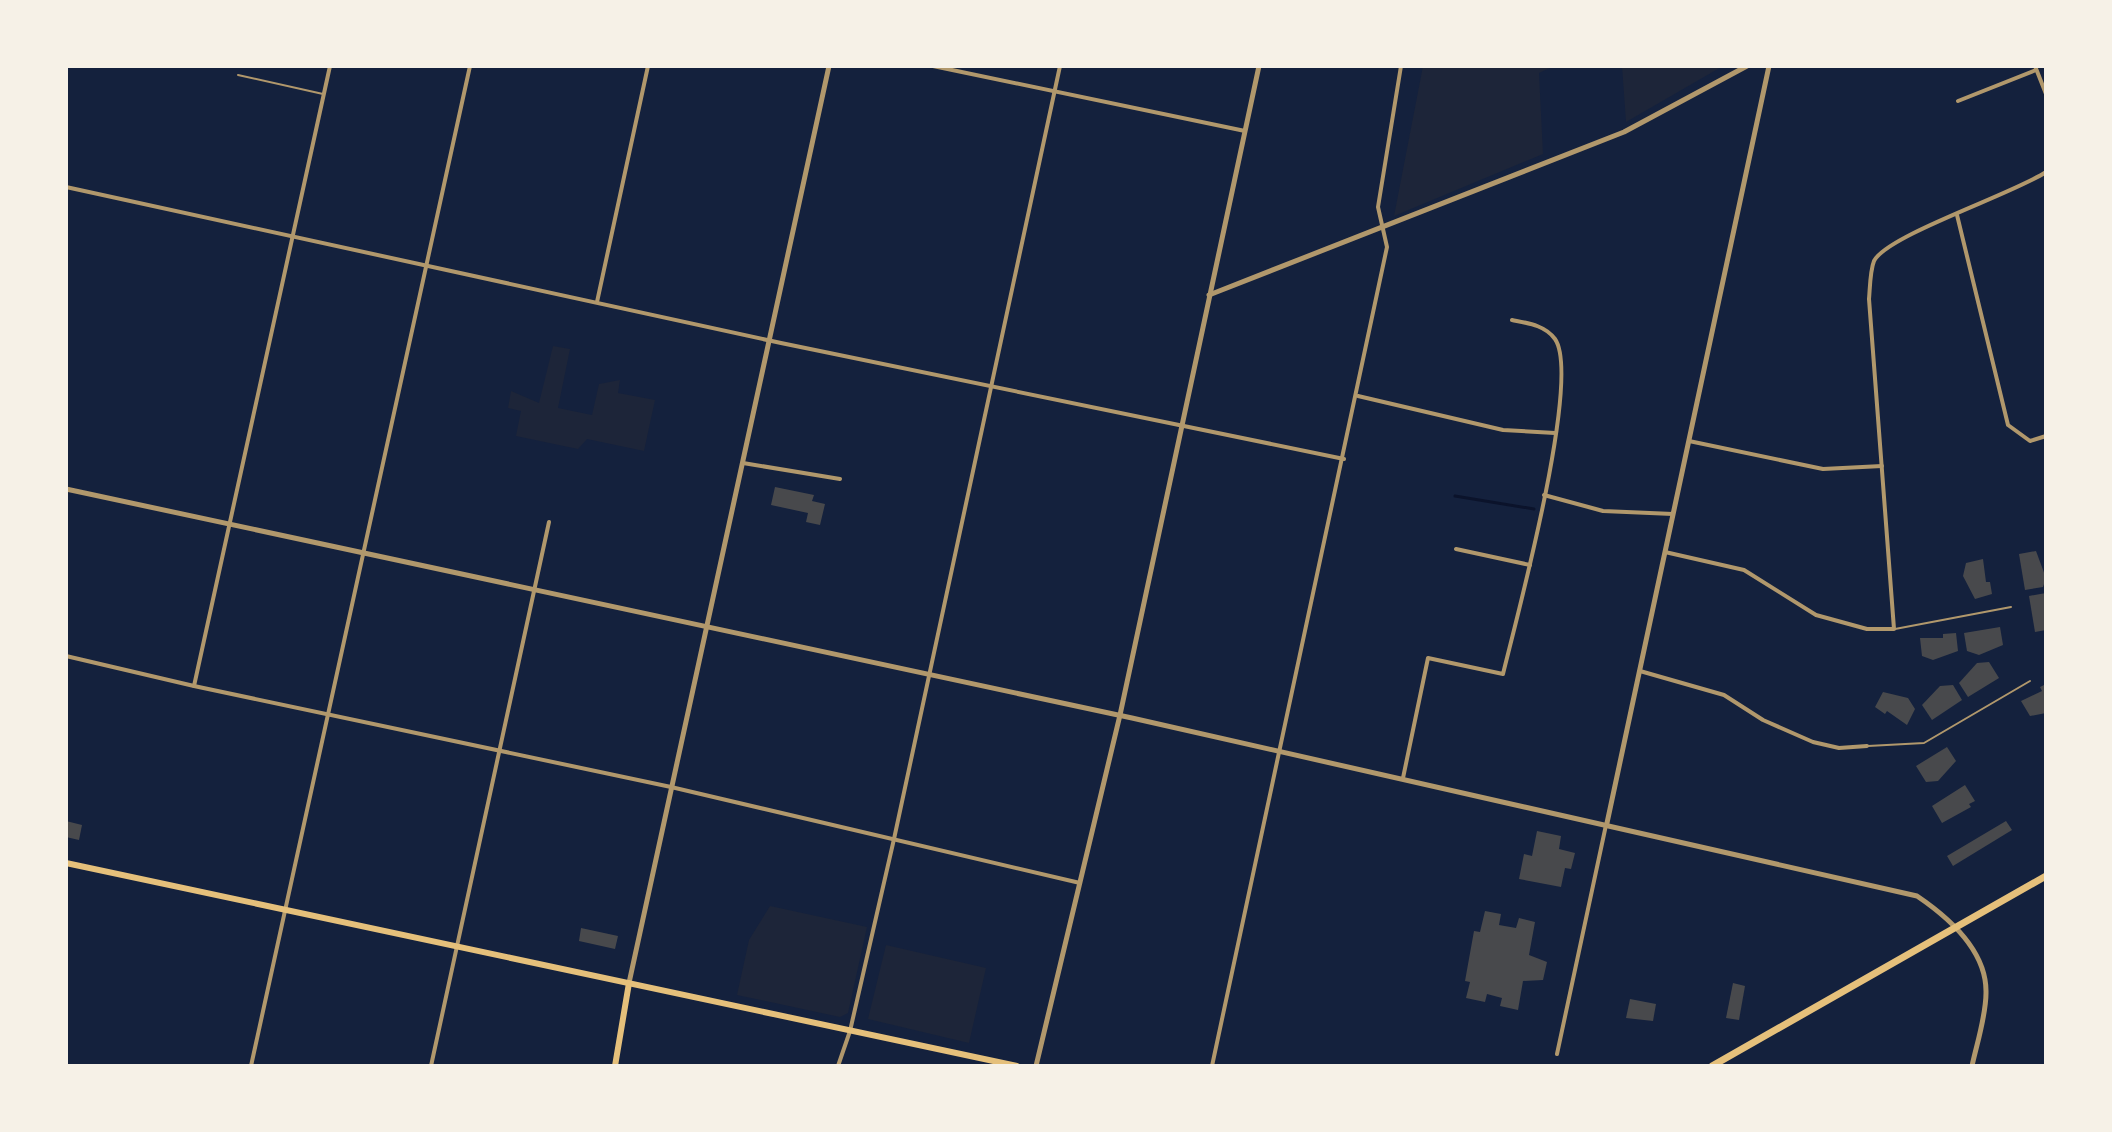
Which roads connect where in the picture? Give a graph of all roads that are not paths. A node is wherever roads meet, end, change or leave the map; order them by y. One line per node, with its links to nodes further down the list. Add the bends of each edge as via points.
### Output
1 (330, 66): 14 (street)
2 (470, 66): 23 (street)
3 (648, 66): 25 (street)
4 (829, 66): 27 (street)
5 (933, 66): 13 (street)
6 (1060, 66): 13 (street)
7 (1259, 66): 17 (street)
8 (1401, 66): 21 (street, via 1378,207)
9 (1747, 66): 21 (street, via 1624,132)
10 (1769, 66): 33 (street)
11 (2035, 68): 15 (street); 16 (street)
12 (238, 75): 14 (lane)
13 (1054, 91): 17 (street); 28 (street)
14 (324, 94): 22 (street)
15 (2046, 94)
16 (1958, 101)
17 (1245, 131): 24 (street)
18 (2046, 172): 20 (street)
19 (66, 187): 22 (street)
20 (1957, 215): 32 (street, via 2008,425 2030,441); 36 (street, via 1895,240 1874,261 1869,299)
21 (1382, 230): 24 (street); 29 (street, via 1387,247)
22 (293, 239): 23 (street); 42 (street)
23 (425, 265): 25 (street); 45 (street)
24 (1209, 295): 30 (street)
25 (597, 302): 27 (street)
26 (1512, 320): 31 (street, via 1536,324 1555,339 1562,360)
27 (768, 340): 28 (street); 35 (street)
28 (992, 388): 30 (street); 53 (street)
29 (1358, 396): 31 (street, via 1503,430); 34 (street)
30 (1182, 426): 34 (street); 57 (street)
31 (1555, 433): 39 (street)
32 (2046, 436)
33 (1689, 441): 36 (street, via 1823,469); 40 (street)
34 (1344, 459): 60 (street)
35 (741, 463): 37 (street); 49 (street)
36 (1882, 466): 50 (street)
37 (840, 479)
38 (66, 489): 42 (street)
39 (1544, 495): 40 (street, via 1603,511); 46 (street)
40 (1673, 514): 44 (street)
41 (549, 522): 47 (street)
42 (230, 524): 45 (street); 55 (street)
43 (1456, 549): 46 (street)
44 (1665, 552): 50 (street, via 1744,570 1816,615 1867,629); 52 (street)
45 (361, 553): 47 (street); 56 (street)
46 (1530, 565): 61 (street, via 1503,674 1428,658)
47 (533, 590): 49 (street); 59 (street)
48 (2011, 607): 50 (lane)
49 (705, 628): 53 (street); 62 (street)
50 (1894, 629)
51 (66, 656): 55 (street)
52 (1640, 671): 58 (street, via 1724,695 1813,742 1839,748); 63 (street)
53 (929, 676): 57 (street); 64 (street)
54 (2030, 681): 58 (lane, via 1924,743)
55 (194, 686): 56 (street)
56 (327, 715): 59 (street); 68 (street)
57 (1120, 715): 60 (street); 67 (street)
58 (1867, 746)
59 (499, 750): 62 (street); 70 (street)
60 (1281, 754): 61 (street); 80 (street)
61 (1403, 778): 63 (street)
62 (671, 787): 64 (street); 71 (street)
63 (1607, 823): 69 (street, via 1917,896); 73 (street)
64 (894, 839): 67 (street); 72 (street)
65 (66, 863): 68 (main road)
66 (2046, 876): 69 (main road)
67 (1080, 883): 79 (street)
68 (284, 908): 70 (main road); 74 (street)
69 (1957, 928): 81 (main road); 82 (street, via 1977,962 1986,993)
70 (455, 946): 71 (main road); 75 (street)
71 (629, 983): 72 (main road); 76 (main road)
72 (850, 1031): 77 (street); 78 (main road)
73 (1557, 1054)
74 (251, 1066)
75 (431, 1066)
76 (615, 1066)
77 (838, 1066)
78 (1017, 1066)
79 (1036, 1066)
80 (1212, 1066)
81 (1712, 1066)
82 (1972, 1066)

